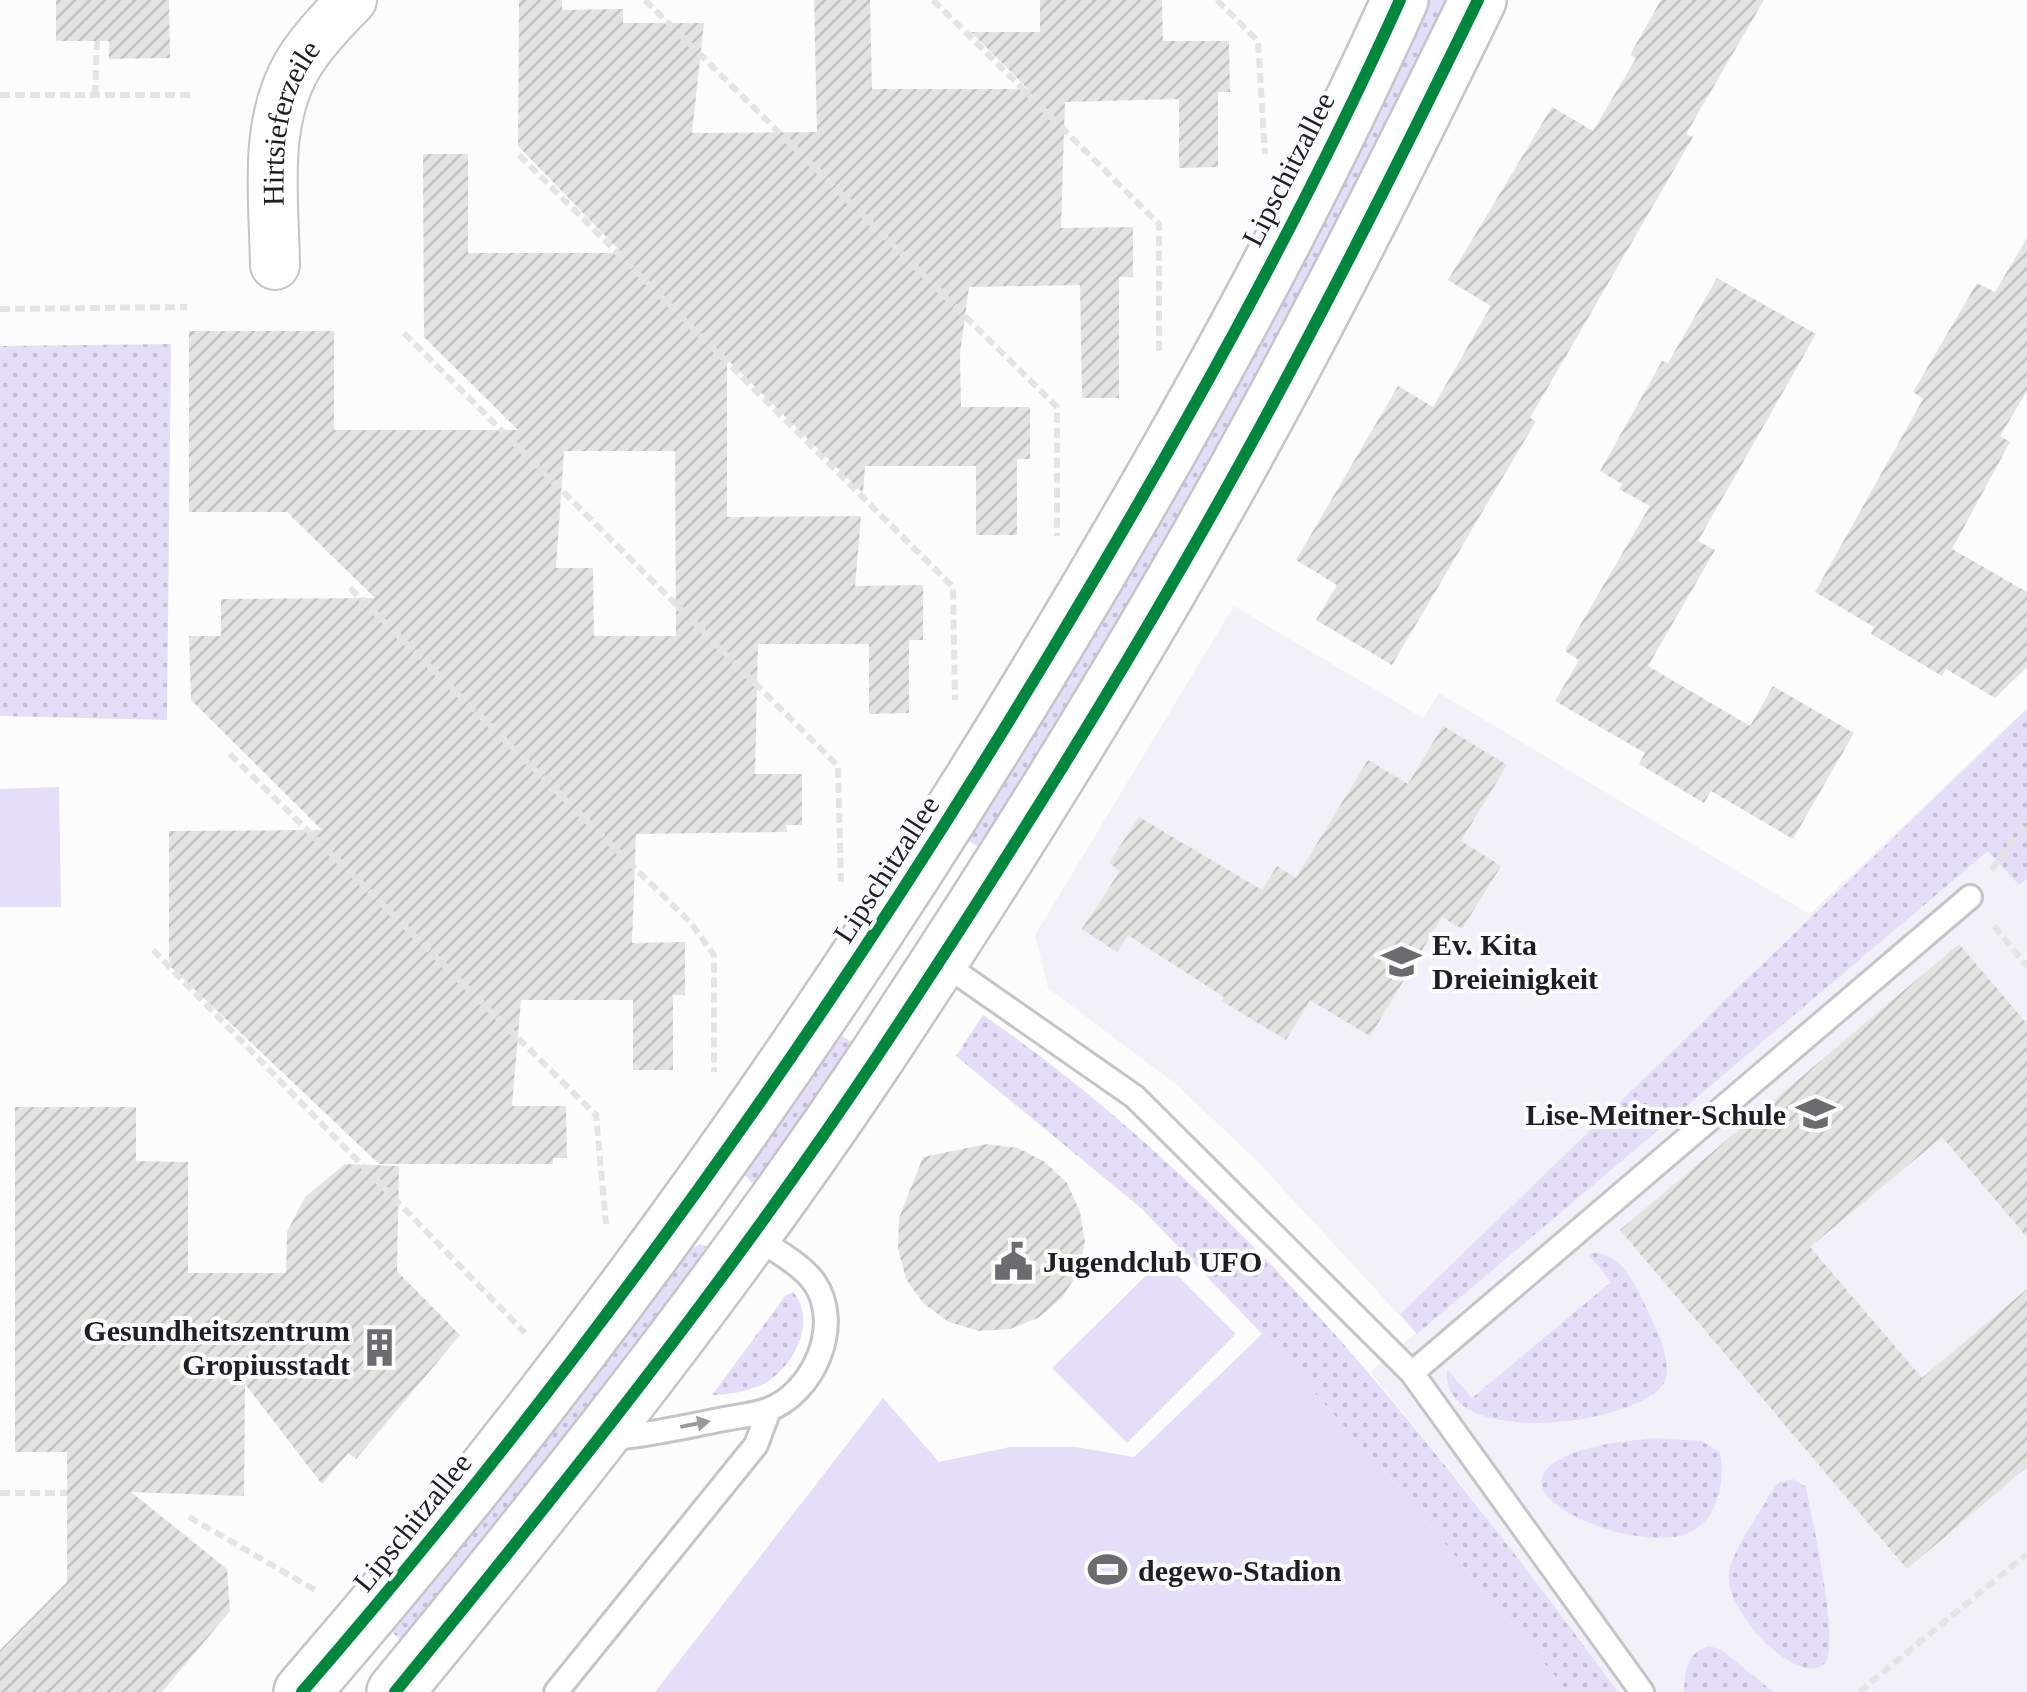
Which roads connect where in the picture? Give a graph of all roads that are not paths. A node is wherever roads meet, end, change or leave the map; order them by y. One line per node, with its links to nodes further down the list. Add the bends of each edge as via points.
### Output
1 (352, 0): 4 (street, Hirtsieferzeile, via 298,63 277,118)
2 (1400, 0): 6 (street, Lipschitzallee, via 1213,370 1024,696)
3 (1478, 0): 7 (street, via 1384,194 1186,561)
4 (275, 264)
5 (1970, 897): 10 (lane)
6 (881, 923): 7 (street); 8 (street, Lipschitzallee)
7 (940, 961): 9 (street); 10 (lane, via 1135,1098)
8 (695, 1194): 9 (street); 13 (street, Lipschitzallee, via 468,1493)
9 (752, 1235): 11 (lane, via 814,1282 822,1304 823,1348 815,1369); 12 (street)
10 (1412, 1373): 16 (lane)
11 (769, 1410): 12 (lane, one-way to 11); 15 (lane, via 756,1445)
12 (598, 1439): 14 (street)
13 (302, 1692)
14 (395, 1692)
15 (556, 1692)
16 (1642, 1692)

